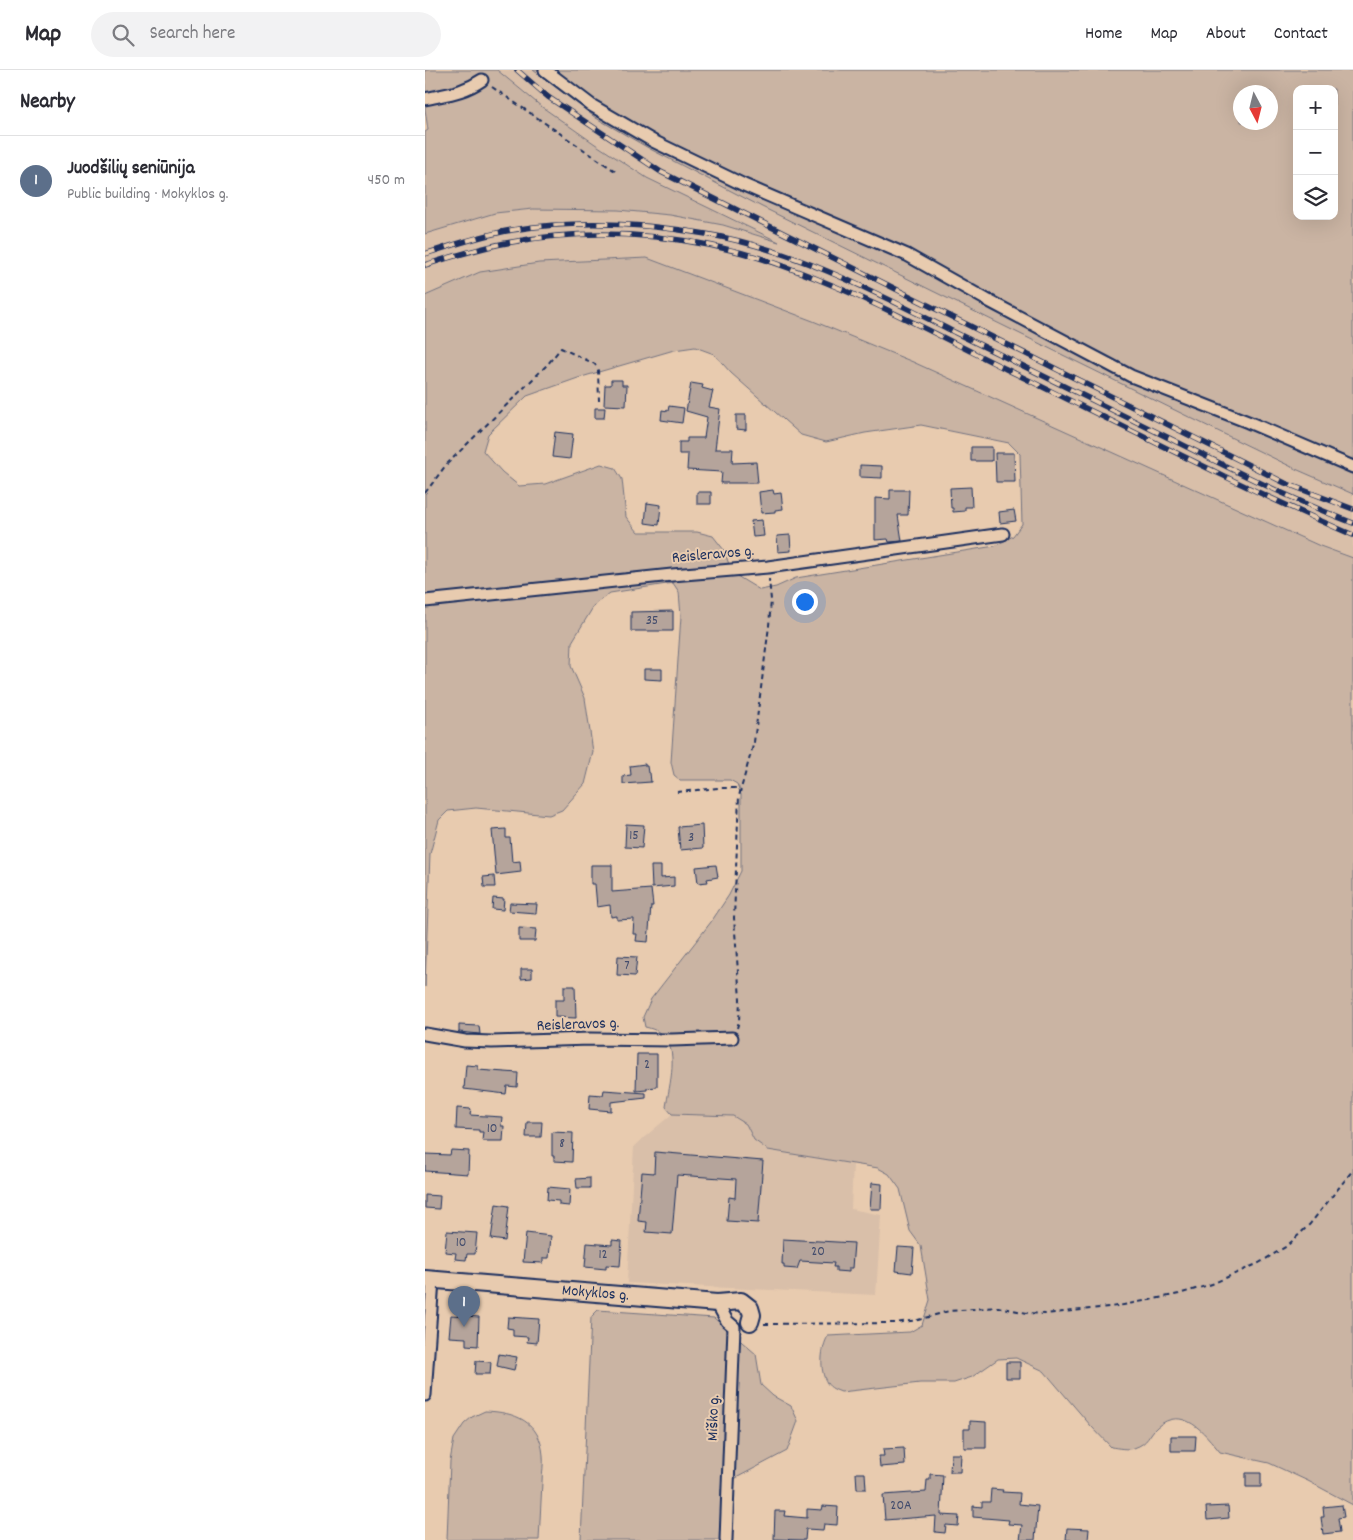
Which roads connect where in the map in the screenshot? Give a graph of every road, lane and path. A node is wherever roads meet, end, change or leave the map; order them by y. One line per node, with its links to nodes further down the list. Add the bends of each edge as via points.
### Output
1 (545, 70): 6 (street, via 591,105 653,141 744,185 907,255 1131,376)
2 (482, 80): 3 (street, via 458,93); 4 (path)
3 (425, 99)
4 (618, 173)
5 (599, 401): 7 (path, via 599,370 595,364 561,348 547,366 446,465)
6 (1353, 467)
7 (425, 493)
8 (1003, 534): 9 (street, Reisleravos g.)
9 (768, 567): 10 (street, Reisleravos g., via 672,574); 11 (path, via 769,626 754,742)
10 (425, 601)
11 (740, 788): 12 (path); 14 (path, via 734,918 740,1000 739,1021)
12 (677, 792)
13 (425, 1034): 14 (street, Reisleravos g., via 493,1042)
14 (732, 1038)
15 (1353, 1170): 18 (path, via 1310,1224 1287,1246 1259,1264 1179,1294 1117,1306 1045,1314 998,1307 949,1311 895,1324)
16 (429, 1280): 17 (main road, Mokyklos g.); 19 (street)
17 (717, 1303): 18 (street, via 727,1321); 18 (main road, Mokyklos g., via 741,1301 747,1304 752,1315)
18 (742, 1324): 20 (street, Miško g.)
19 (425, 1395)
20 (726, 1540)

